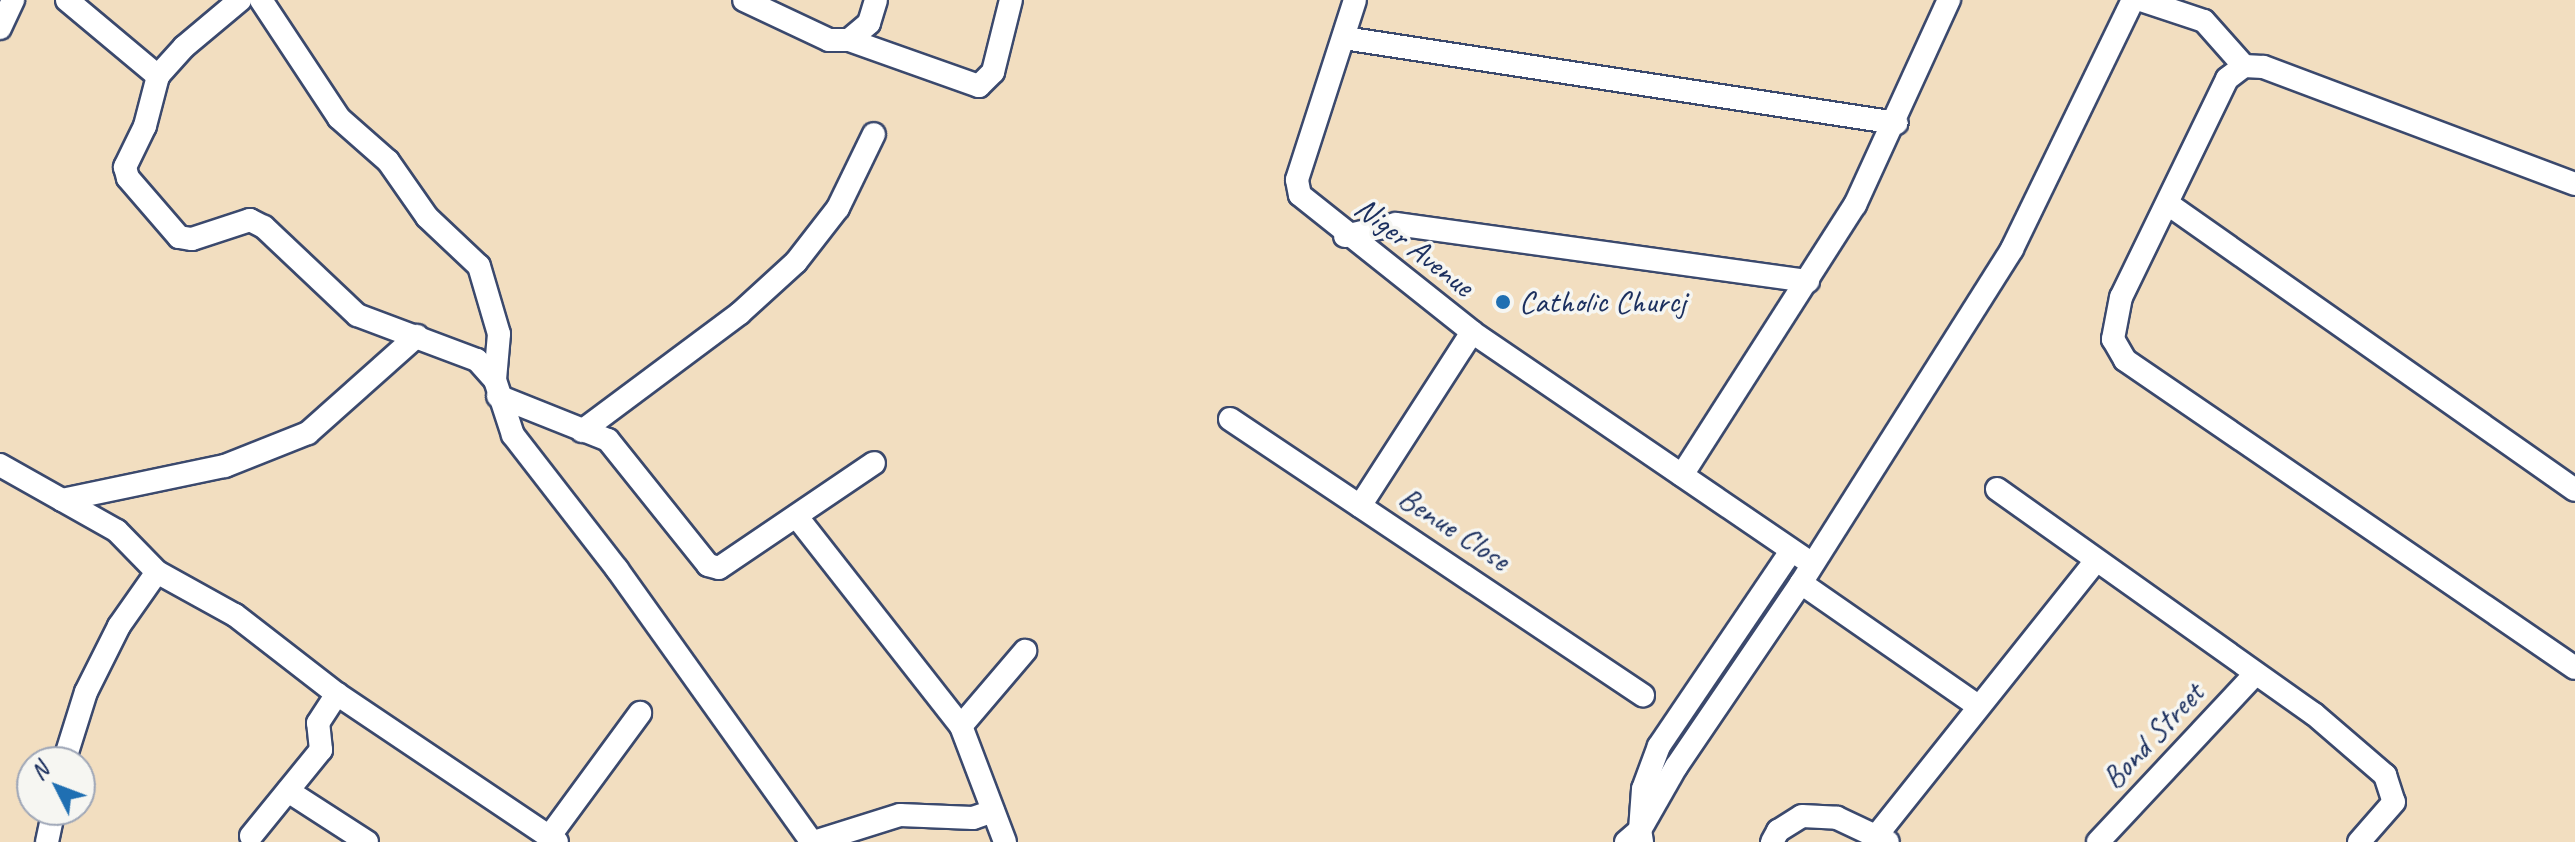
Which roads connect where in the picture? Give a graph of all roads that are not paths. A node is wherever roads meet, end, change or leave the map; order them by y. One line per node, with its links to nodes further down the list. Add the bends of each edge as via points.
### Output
1 (13, 0): 12 (street)
2 (67, 0): 16 (street)
3 (240, 0): 16 (street)
4 (261, 0): 25 (street, via 339,118 388,161 427,217 479,266 499,334)
5 (744, 0): 14 (street, via 829,40)
6 (876, 0): 14 (street, via 869,23)
7 (1011, 0): 14 (street, via 993,72 979,86)
8 (1355, 0): 13 (street, Niger Avenue)
9 (1949, 0): 17 (street)
10 (2133, 0): 39 (street, via 2012,249)
11 (2141, 0): 15 (street, via 2204,21)
12 (0, 28)
13 (1344, 38): 17 (street); 21 (street, Niger Avenue, via 1297,180 1308,204)
14 (849, 40)
15 (2244, 66): 19 (street, via 2263,67); 20 (street, via 2227,79)
16 (158, 76): 24 (street, via 145,126 125,167 163,221 179,237 192,239 240,222 264,227 357,315)
17 (1896, 123): 22 (street)
18 (874, 134): 27 (street, via 838,208 796,262 739,314)
19 (2575, 184)
20 (2168, 204): 32 (street); 41 (street, via 2121,297 2114,318 2116,351)
21 (1345, 236): 22 (street, via 1396,224); 23 (street, Niger Avenue)
22 (1808, 281): 30 (street)
23 (1472, 332): 30 (street, Niger Avenue); 34 (street)
24 (417, 336): 25 (street, via 477,360); 33 (street, via 308,433 225,466)
25 (496, 388): 27 (street); 56 (street, via 513,435 617,569)
26 (1230, 419): 34 (street, Benue Close)
27 (582, 431): 35 (street, via 612,444 708,565 719,568 734,561)
28 (874, 463): 35 (street)
29 (0, 465): 33 (street)
30 (1682, 475): 36 (street, Niger Avenue)
31 (1997, 489): 37 (street)
32 (2575, 490)
33 (62, 500): 38 (street, via 117,531)
34 (1360, 506): 44 (street, Benue Close)
35 (797, 517): 47 (street)
36 (1785, 547): 39 (street, Niger Avenue); 52 (street, via 1659,746 1643,789)
37 (2096, 561): 42 (street); 45 (street)
38 (157, 572): 43 (street, via 235,615); 48 (street, via 119,626 86,692)
39 (1806, 574): 45 (street, Niger Avenue); 52 (street)
40 (1025, 651): 47 (street)
41 (2575, 668)
42 (2255, 674): 59 (street, Bond Street); 60 (street, via 2314,714 2385,775 2394,802)
43 (337, 694): 49 (street, via 318,723 321,750); 54 (street)
44 (1643, 695)
45 (1978, 706): 53 (street)
46 (640, 713): 54 (street)
47 (961, 726): 50 (street)
48 (69, 746)
49 (288, 791): 51 (street); 55 (street)
50 (993, 811): 56 (street, via 973,818 900,815); 57 (street)
51 (251, 836)
52 (1636, 838)
53 (1883, 838): 58 (street, via 1837,818 1802,816 1778,831)
54 (553, 839)
55 (367, 842)
56 (813, 842)
57 (1005, 842)
58 (1772, 842)
59 (2098, 842)
60 (2359, 842)

